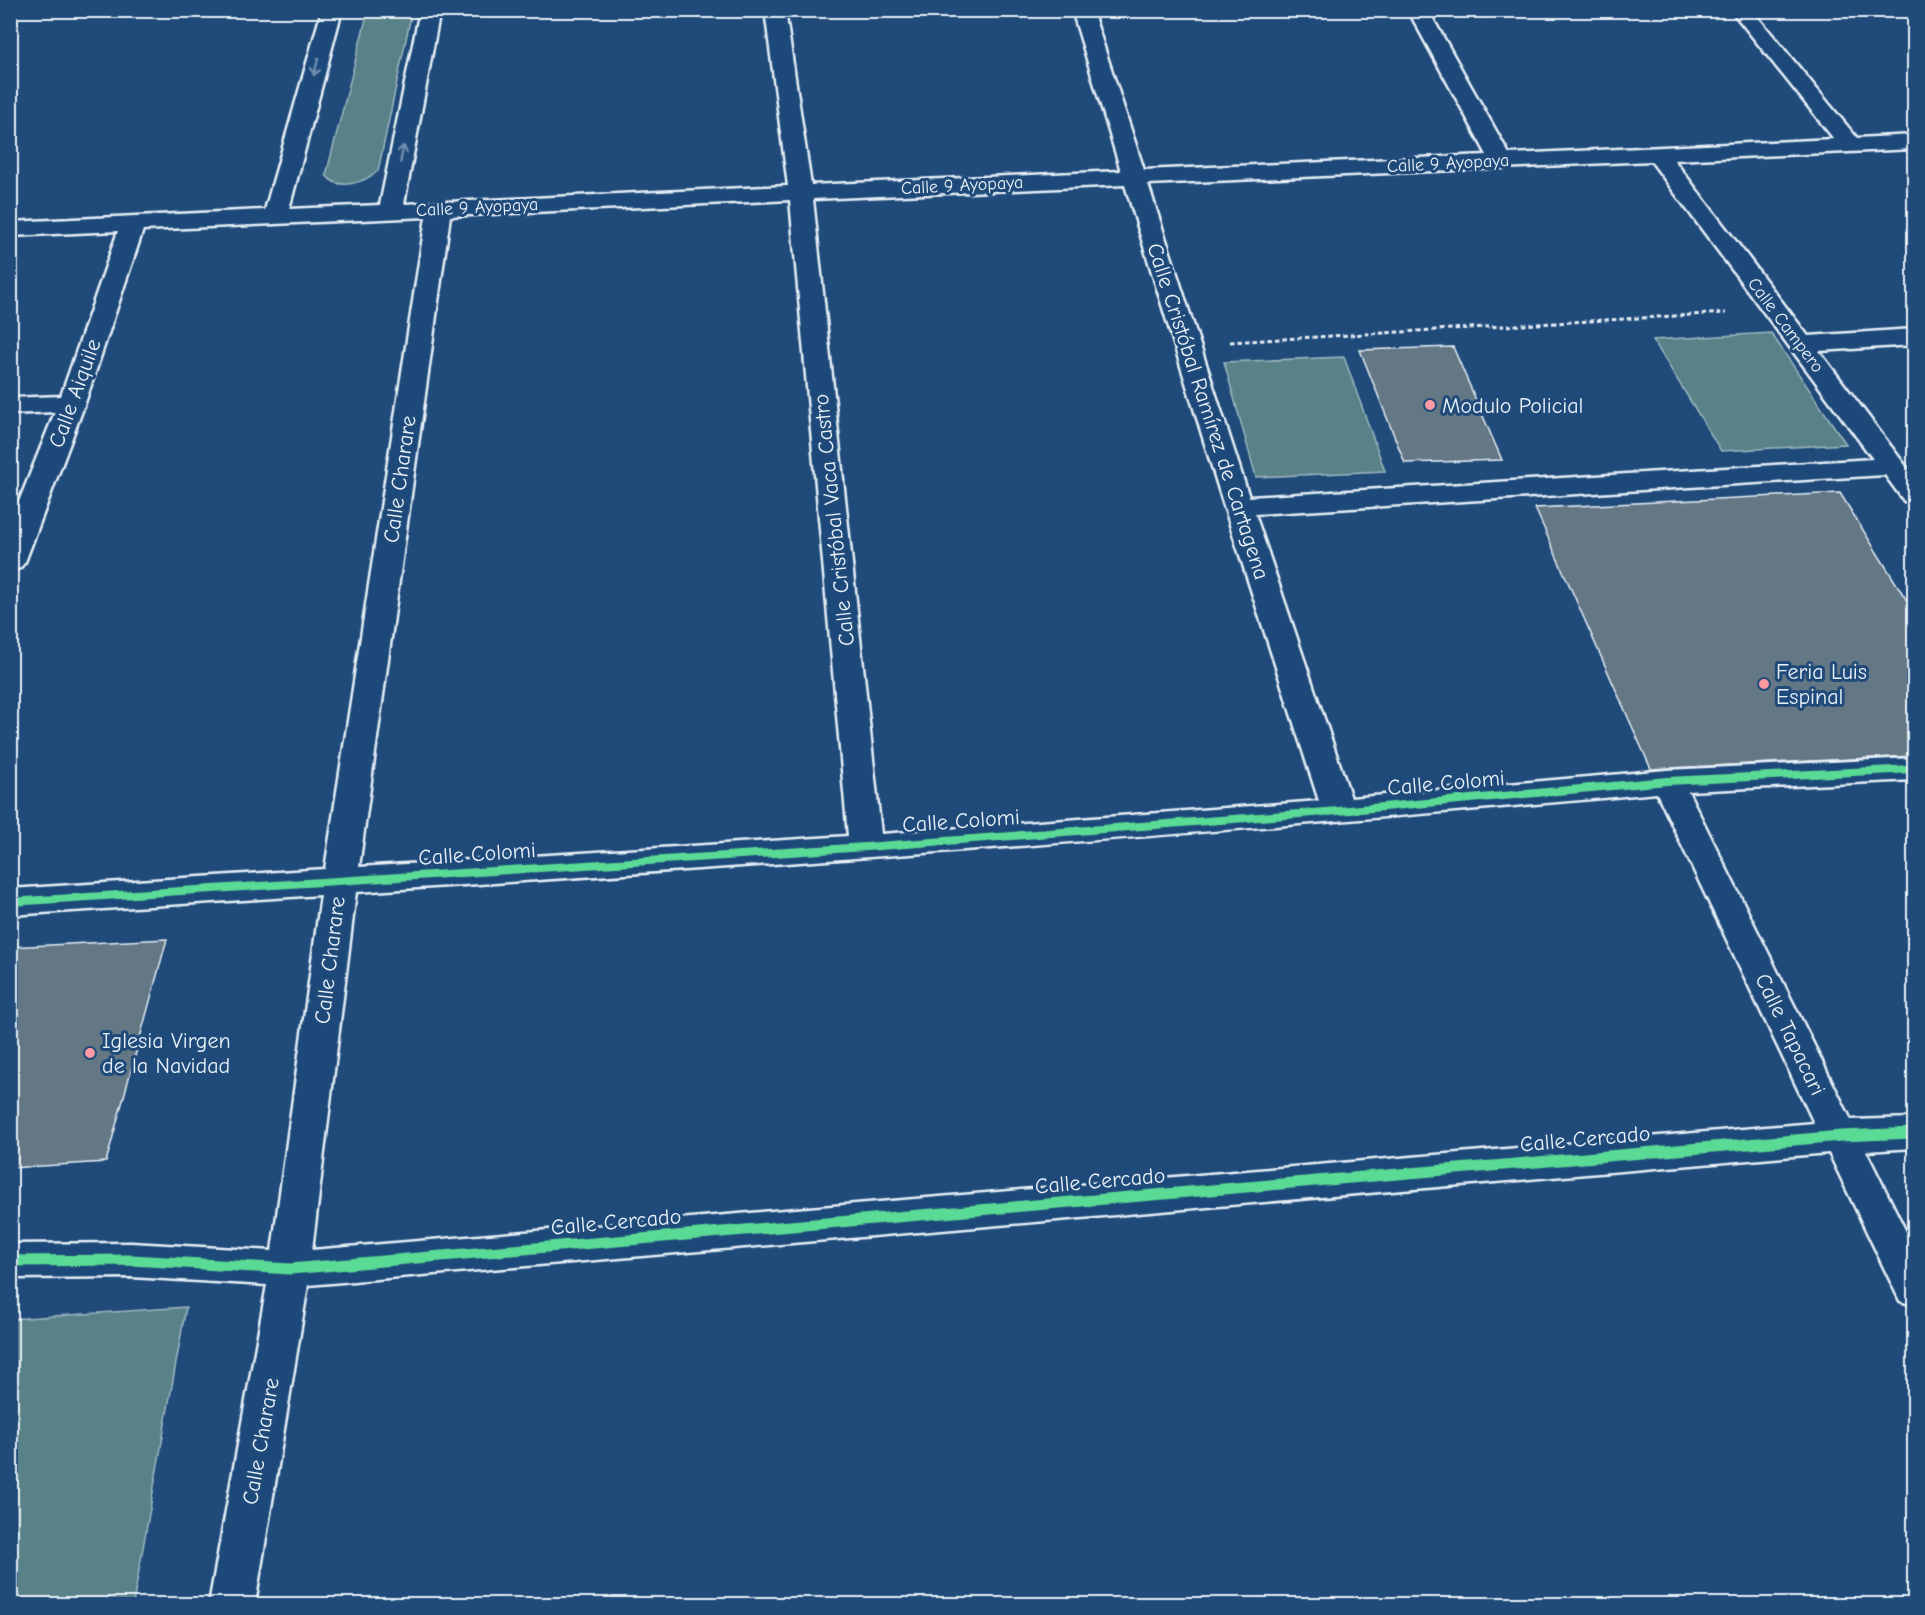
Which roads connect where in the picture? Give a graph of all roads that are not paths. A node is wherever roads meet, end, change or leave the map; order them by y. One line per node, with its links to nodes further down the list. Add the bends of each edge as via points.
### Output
1 (332, 10): 15 (street, one-way to 15)
2 (430, 10): 14 (street, one-way to 2)
3 (775, 10): 12 (street, Calle Cristóbal Vaca Castro)
4 (1082, 10): 11 (street, Calle Cristóbal Ramírez de Cartagena)
5 (1418, 10): 10 (street)
6 (1741, 10): 8 (street)
7 (1914, 142): 8 (street, Calle 9 Ayopaya)
8 (1851, 145): 9 (street, Calle 9 Ayopaya)
9 (1658, 154): 10 (street, Calle 9 Ayopaya); 19 (street, Calle Campero)
10 (1502, 161): 11 (street, Calle 9 Ayopaya)
11 (1134, 177): 12 (street, Calle 9 Ayopaya); 24 (street, Calle Cristóbal Ramírez de Cartagena)
12 (801, 193): 13 (street, Calle 9 Ayopaya); 29 (street, Calle Cristóbal Vaca Castro)
13 (439, 209): 14 (street, Calle 9 Ayopaya); 30 (street, Calle Charare)
14 (391, 211): 15 (street, Calle 9 Ayopaya)
15 (276, 216): 16 (street, Calle 9 Ayopaya)
16 (133, 223): 17 (street, Calle 9 Ayopaya); 20 (street, Calle Aiquile)
17 (10, 229)
18 (1914, 337): 19 (street)
19 (1802, 344): 22 (street, Calle Campero)
20 (72, 403): 21 (street); 25 (street, Calle Aiquile)
21 (10, 406)
22 (1893, 466): 23 (street, Calle Campero); 24 (street)
23 (1914, 495)
24 (1238, 506): 28 (street, Calle Cristóbal Ramírez de Cartagena)
25 (10, 562)
26 (1914, 769): 27 (street, Calle Colomi)
27 (1667, 781): 28 (street, Calle Colomi); 33 (street, Calle Tapacari)
28 (1339, 811): 29 (street, Calle Colomi)
29 (866, 847): 30 (street, Calle Colomi)
30 (340, 881): 31 (street, Calle Colomi); 35 (street, Calle Charare)
31 (10, 902)
32 (1914, 1132): 33 (street, Calle Cercado)
33 (1841, 1136): 35 (street, Calle Cercado); 36 (street, Calle Tapacari)
34 (10, 1261): 35 (street, Calle Cercado, via 131,1260)
35 (290, 1269): 37 (street, Calle Charare)
36 (1914, 1288)
37 (232, 1605)

